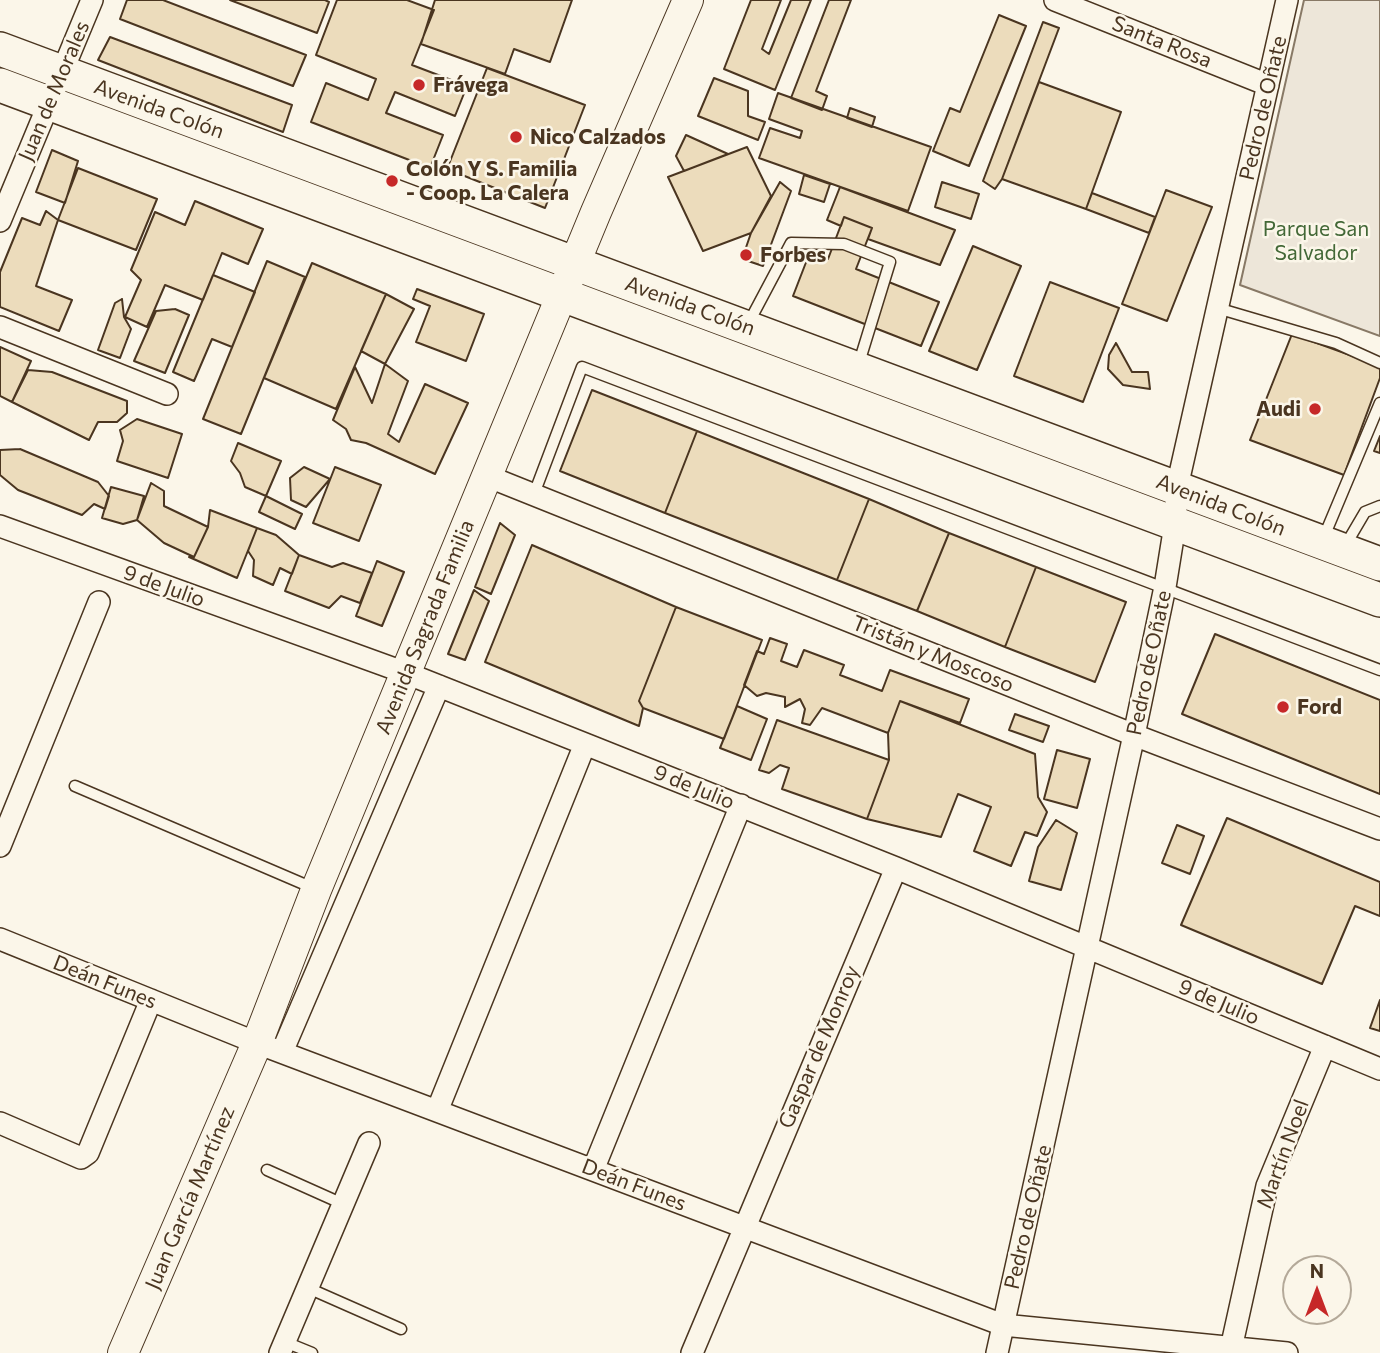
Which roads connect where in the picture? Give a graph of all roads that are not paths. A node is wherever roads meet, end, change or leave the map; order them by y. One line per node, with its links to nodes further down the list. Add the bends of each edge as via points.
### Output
1 (92, 0): 7 (street, Juan de Morales)
2 (675, 0): 11 (main road, Avenida Sagrada Familia)
3 (688, 0): 11 (main road, Avenida Sagrada Familia)
4 (1055, 0): 9 (street, Santa Rosa)
5 (1287, 0): 9 (street, Pedro de Oñate)
6 (0, 50): 7 (main road, Avenida Colón)
7 (61, 72): 10 (street, Juan de Morales); 13 (main road, Avenida Colón)
8 (0, 85): 10 (main road, Avenida Colón)
9 (1268, 85): 14 (street, Pedro de Oñate)
10 (49, 104): 12 (street, Juan de Morales); 13 (main road, Avenida Colón)
11 (596, 212): 13 (main road, Avenida Sagrada Familia)
12 (0, 221)
13 (569, 279): 16 (main road, Avenida Colón); 21 (main road, Avenida Sagrada Familia); 25 (main road, Avenida Colón)
14 (1217, 308): 17 (lane, via 1336,343); 22 (street, Pedro de Oñate)
15 (0, 327): 19 (street)
16 (747, 327): 18 (main road, Avenida Colón); 18 (lane, via 791,243 844,244 890,262)
17 (1380, 363)
18 (858, 369): 22 (main road, Avenida Colón)
19 (167, 394)
20 (1380, 403): 27 (lane)
21 (487, 476): 23 (street, Tristán y Moscoso); 33 (main road, Avenida Sagrada Familia)
22 (1177, 487): 25 (street, Pedro de Oñate); 27 (main road, Avenida Colón)
23 (534, 494): 29 (lane, via 582,368); 35 (street, Tristán y Moscoso)
24 (1380, 506): 27 (lane, via 1365,512)
25 (1175, 524): 29 (street, Pedro de Oñate); 30 (main road, Avenida Colón)
26 (0, 526): 33 (street, 9 de Julio)
27 (1332, 546): 28 (main road, Avenida Colón)
28 (1380, 564)
29 (1165, 587): 32 (lane); 35 (street, Pedro de Oñate)
30 (1380, 600)
31 (99, 602): 40 (street)
32 (1380, 670)
33 (406, 673): 34 (street, 9 de Julio); 42 (main road, Avenida Sagrada Familia)
34 (439, 686): 36 (street, 9 de Julio); 47 (street)
35 (1134, 735): 39 (street, Tristán y Moscoso); 44 (street, Pedro de Oñate)
36 (585, 744): 38 (street, 9 de Julio); 49 (street)
37 (75, 786): 42 (lane)
38 (741, 805): 41 (street, 9 de Julio); 53 (street)
39 (1380, 829)
40 (0, 846)
41 (896, 868): 44 (street, 9 de Julio); 55 (street, Gaspar de Monroy)
42 (316, 890): 47 (main road, Avenida Sagrada Familia)
43 (0, 939): 45 (street, Deán Funes)
44 (1089, 948): 46 (street, 9 de Julio); 57 (street, Pedro de Oñate)
45 (151, 1000): 47 (street, Deán Funes); 50 (street, via 88,1153 80,1158)
46 (1325, 1046): 48 (street, 9 de Julio); 60 (street, Martín Noel, via 1267,1186)
47 (270, 1048): 49 (street, Deán Funes); 61 (main road, Juan García Martínez)
48 (1380, 1069)
49 (437, 1111): 53 (street, Deán Funes)
50 (0, 1123)
51 (369, 1143): 54 (street)
52 (267, 1170): 54 (lane)
53 (593, 1170): 55 (street, Deán Funes)
54 (343, 1204): 56 (street)
55 (743, 1226): 57 (street, Deán Funes); 63 (street, Gaspar de Monroy)
56 (308, 1288): 58 (lane); 59 (street)
57 (1003, 1325): 60 (street, Deán Funes); 64 (street, Pedro de Oñate)
58 (401, 1329)
59 (282, 1347): 62 (lane)
60 (1230, 1350): 65 (street, Deán Funes)
61 (123, 1353)
62 (312, 1353)
63 (692, 1353)
64 (997, 1353)
65 (1287, 1353)

